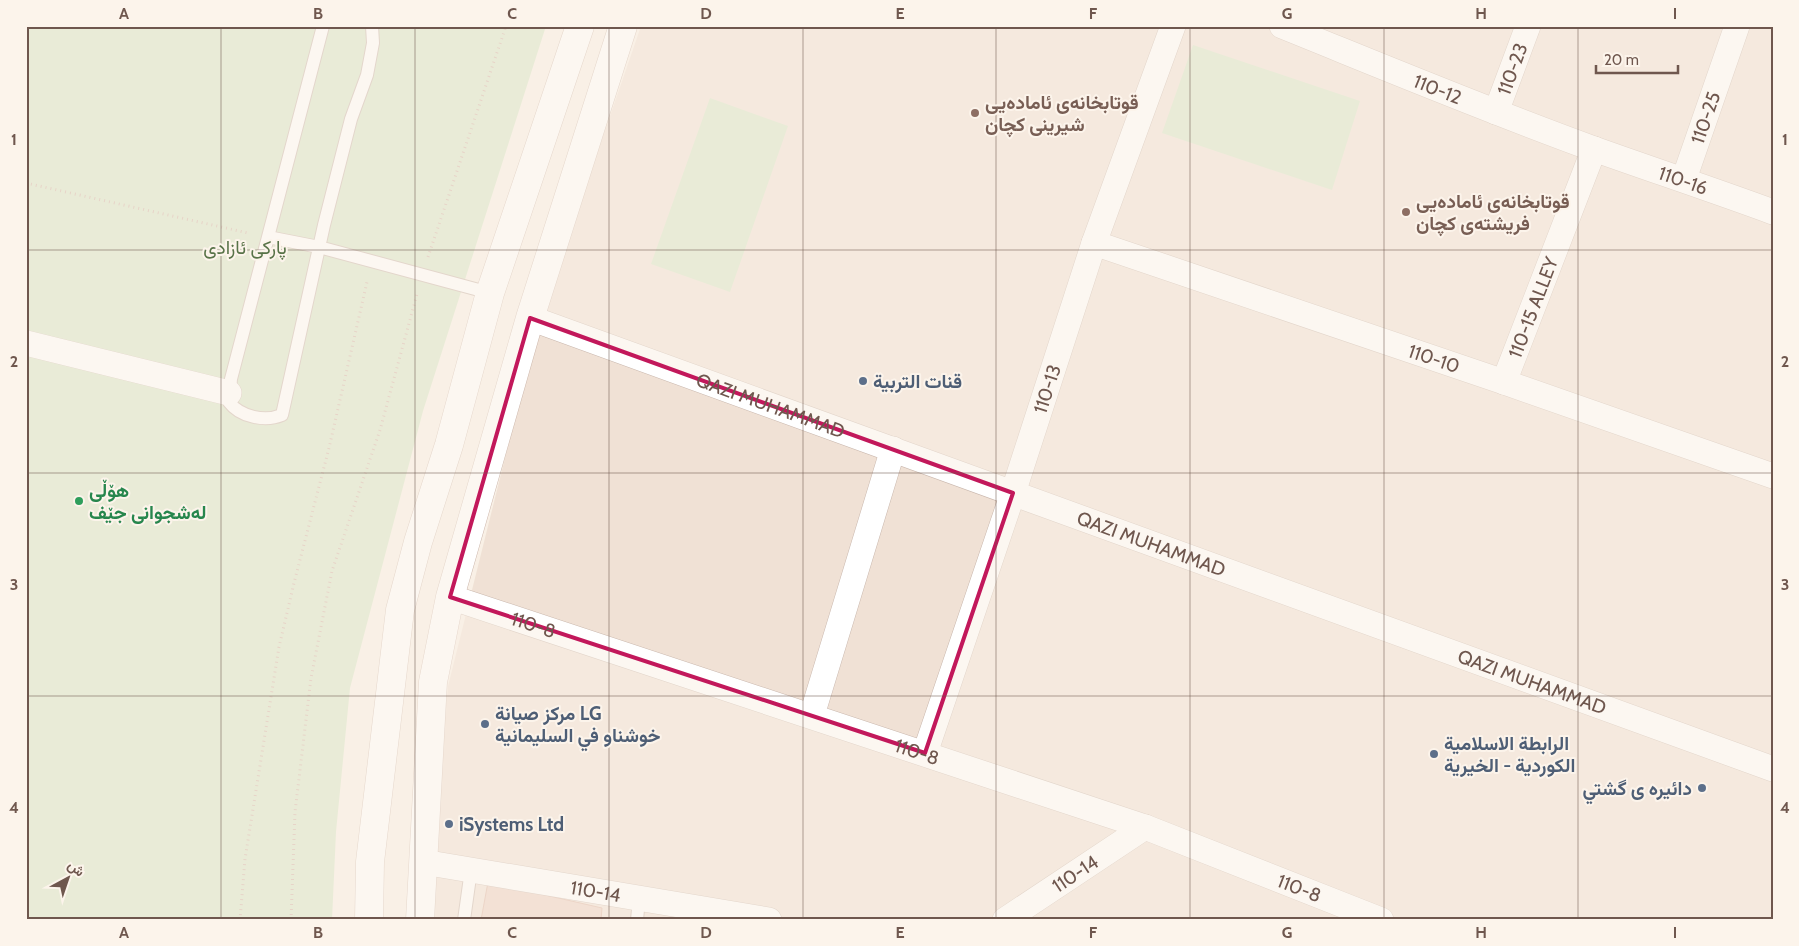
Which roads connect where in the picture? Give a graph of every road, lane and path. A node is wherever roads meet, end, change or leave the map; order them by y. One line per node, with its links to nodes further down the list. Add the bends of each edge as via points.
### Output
1 (323, 26): 15 (lane)
2 (372, 26): 17 (lane, via 373,43 367,76 351,119)
3 (506, 26): 19 (path)
4 (580, 26): 20 (main road)
5 (623, 26): 21 (main road)
6 (1173, 26): 16 (street, 110-13)
7 (1282, 26): 10 (street, 110-12)
8 (1528, 26): 10 (street, 110-23)
9 (1737, 26): 12 (street, 110-25)
10 (1496, 112): 11 (street, 110-12)
11 (1594, 149): 12 (street, 110-16); 23 (street, 110-15 ALLEY)
12 (1684, 179): 14 (street, 110-16)
13 (26, 183): 15 (path)
14 (1773, 212)
15 (268, 237): 17 (lane); 24 (lane)
16 (1094, 243): 23 (street, 110-10); 27 (street, 110-13)
17 (319, 247): 18 (lane); 24 (lane, via 282,415 273,419 262,418 235,410 229,402)
18 (372, 262): 19 (lane); 36 (path, via 279,647 245,859)
19 (422, 275): 20 (lane); 37 (path, via 380,430 332,571 310,688 296,812)
20 (490, 293): 38 (main road, via 400,610 370,862)
21 (530, 318): 25 (street, QAZI MUHAMMAD); 28 (main road)
22 (26, 343): 24 (street)
23 (1504, 382): 26 (street, 110-10)
24 (229, 393)
25 (893, 449): 27 (street, QAZI MUHAMMAD); 29 (street)
26 (1773, 476)
27 (1013, 493): 30 (street, 110-13); 31 (street, QAZI MUHAMMAD)
28 (450, 597): 29 (street, 110-8); 33 (main road, via 434,682)
29 (812, 715): 30 (street, 110-8)
30 (925, 753): 32 (street, 110-8)
31 (1773, 769)
32 (1145, 827): 42 (street, 110-14); 43 (street, 110-8)
33 (423, 862): 34 (street, 110-14); 39 (main road)
34 (471, 870): 35 (street, 110-14); 40 (lane)
35 (638, 909): 41 (street, 110-14)
36 (240, 920)
37 (291, 920)
38 (369, 920)
39 (420, 920)
40 (464, 920)
41 (769, 920)
42 (1005, 920)
43 (1381, 920)

